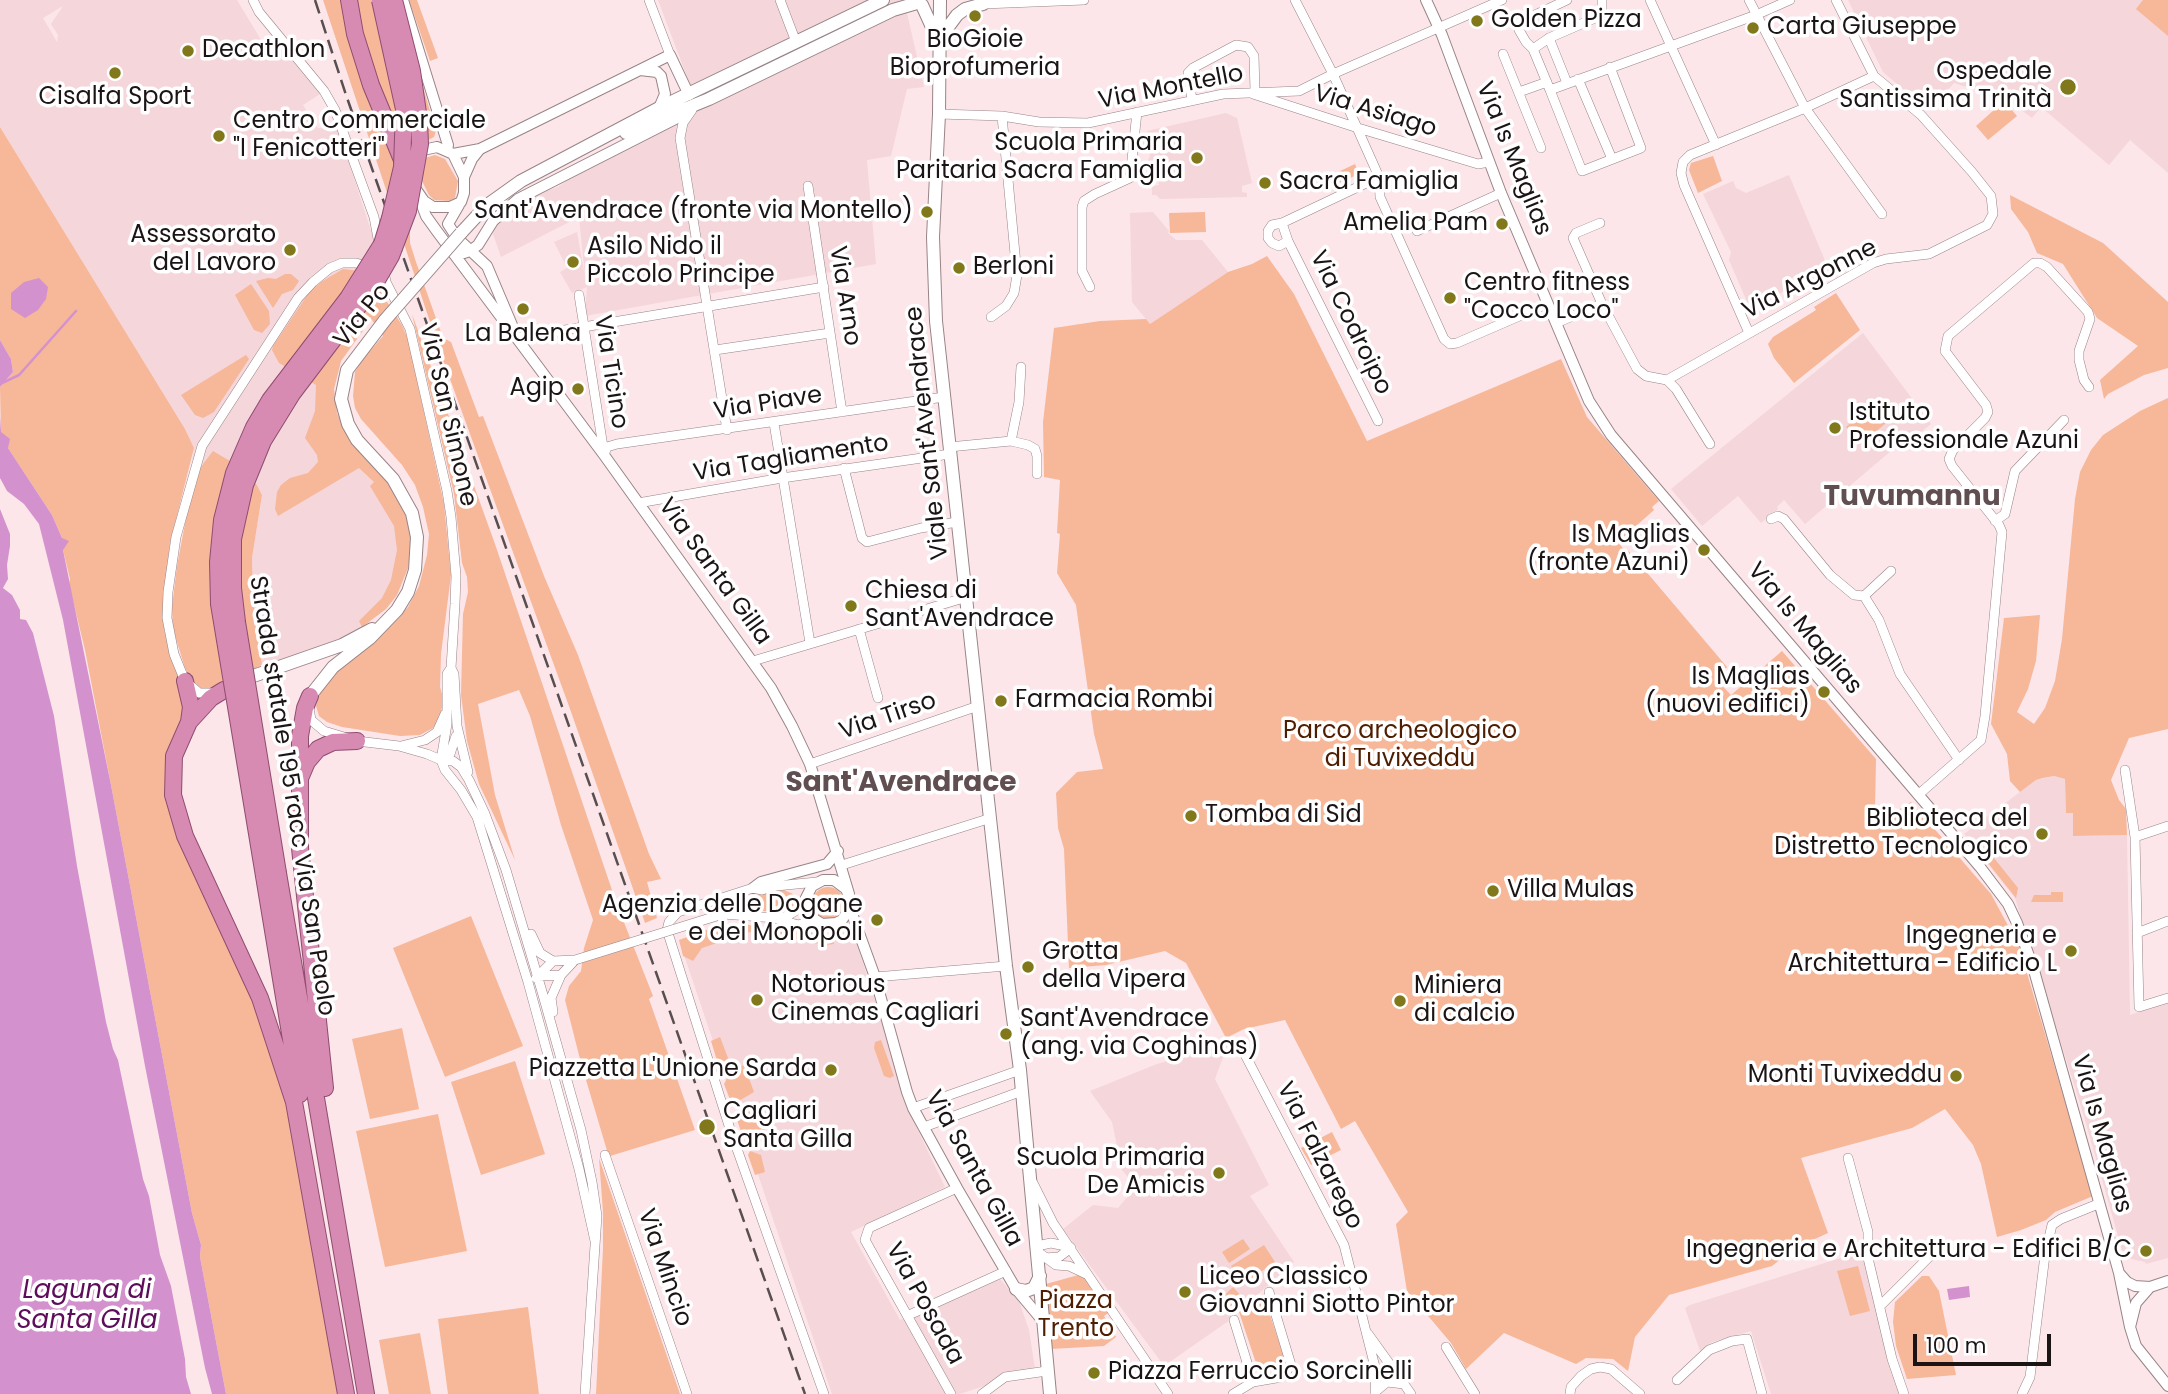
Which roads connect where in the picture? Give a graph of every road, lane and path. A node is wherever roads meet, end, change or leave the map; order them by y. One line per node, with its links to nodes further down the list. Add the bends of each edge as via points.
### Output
1 (253, 0): 76 (street, Via San Simone, via 335,110 374,217)
2 (349, 0): 63 (highway, via 371,85)
3 (380, 0): 141 (highway, Strada statale 195 racc Via San Paolo, bridge, via 404,108 402,167 390,218 382,244 355,287 254,426 234,473 222,520 219,604)
4 (394, 0): 141 (highway, Strada statale 195 racc Via San Paolo, bridge, via 419,120 420,144 408,211 378,279 292,394 263,441 244,485 233,539 233,588)
5 (402, 0): 58 (street)
6 (649, 0): 31 (street)
7 (780, 0): 26 (street)
8 (883, 0): 26 (main road, Via Po)
9 (939, 0): 22 (main road, Via Po, via 928,6); 27 (main road, Viale Sant'Avendrace)
10 (1084, 0): 20 (street)
11 (1295, 0): 34 (street)
12 (1426, 0): 24 (street, Via Is Maglias)
13 (1502, 0): 24 (street, Via Montello)
14 (1567, 0): 29 (street, via 1520,22 1519,30)
15 (1602, 0): 25 (street, via 1598,18)
16 (1650, 0): 28 (street)
17 (1749, 0): 23 (street)
18 (1790, 0): 23 (street)
19 (1836, 0): 35 (street)
20 (1018, 1): 21 (street)
21 (981, 2): 27 (main road, via 957,15)
22 (917, 3): 27 (main road, Viale Sant'Avendrace); 43 (main road, Via Po, via 893,9)
23 (1756, 15): 28 (street); 46 (street)
24 (1439, 28): 34 (street, Via Montello); 60 (street, Via Is Maglias)
25 (1549, 38): 29 (street); 37 (street)
26 (796, 42): 42 (main road, Via Po)
27 (939, 42): 49 (main road, Viale Sant'Avendrace)
28 (1670, 47): 32 (street); 55 (street)
29 (1533, 49): 39 (street)
30 (1503, 54): 41 (street)
31 (670, 55): 33 (street); 38 (street); 42 (street)
32 (1610, 67): 36 (street); 59 (street, via 1641,148)
33 (640, 70): 38 (street, via 657,72); 57 (street)
34 (1333, 74): 40 (street, Via Montello, via 1299,91); 51 (street)
35 (1874, 76): 46 (street); 87 (street, Via Argonne, via 1921,114 1991,196 1993,214 1987,225 1928,254 1873,264)
36 (1578, 79): 37 (street); 59 (street)
37 (1567, 83): 39 (street)
38 (664, 86): 45 (street, via 665,98)
39 (1548, 86): 41 (street); 59 (street, via 1581,171)
40 (1252, 92): 44 (street, Via Montello); 44 (street, via 1254,56 1248,47 1236,45 1188,73); 51 (street, Via Asiago)
41 (1519, 92): 56 (street)
42 (689, 95): 45 (main road, Via Po)
43 (707, 100): 47 (street); 54 (main road, Via Po)
44 (1192, 100): 48 (street, Via Montello)
45 (659, 108): 54 (main road, Via Po)
46 (1805, 108): 55 (street); 67 (street)
47 (693, 109): 52 (street); 53 (street, via 683,122)
48 (1138, 113): 50 (street, Via Montello, via 1088,123); 77 (street, via 1130,177 1095,194 1082,207 1082,271)
49 (939, 114): 50 (street, Via Montello); 93 (main road, Viale Sant'Avendrace, via 933,237)
50 (1002, 116): 83 (street, via 1017,275 1006,306)
51 (1358, 128): 60 (street, Via Asiago, via 1478,164); 62 (street)
52 (653, 131): 53 (street, via 672,130); 70 (street, via 518,199)
53 (680, 138): 82 (street)
54 (599, 141): 113 (main road, Via Po, bridge, via 506,190 486,206 347,370 341,399 348,424 393,479 415,526 417,556 412,582)
55 (1716, 145): 87 (street, via 1690,155 1681,173)
56 (1541, 148)
57 (480, 149): 58 (street); 61 (street)
58 (450, 152): 61 (street); 63 (street, via 437,147 423,150 414,165)
59 (1612, 159)
60 (1489, 162): 65 (street, Via Is Maglias)
61 (464, 177): 66 (street)
62 (1379, 177): 68 (street); 80 (street, via 1380,197 1450,344)
63 (415, 185): 66 (street, via 433,207 450,208); 73 (street, Via Santa Gilla, via 426,216)
64 (808, 186): 78 (street, Via Arno)
65 (1501, 192): 71 (street); 80 (street, Via Is Maglias)
66 (461, 202): 74 (street, Via Santa Gilla, via 448,224)
67 (1882, 214)
68 (1282, 223): 72 (street, Via Codroipo); 72 (street, Via Codroipo, via 1272,225 1268,238 1279,246)
69 (1600, 223): 81 (street, via 1573,238)
70 (487, 230): 74 (street); 75 (street, via 484,244)
71 (1417, 231)
72 (1288, 241): 96 (street, Via Codroipo)
73 (450, 247): 74 (street); 88 (street, Via Santa Gilla)
74 (470, 251): 75 (street, Via Santa Gilla)
75 (490, 272): 88 (street, Via Santa Gilla)
76 (386, 282): 117 (street, Via San Simone, via 410,329 447,491 456,576); 118 (street, via 358,263 330,268 313,282 201,446 182,511 167,592 169,637)
77 (1090, 287)
78 (824, 288): 82 (street); 86 (street, Via Arno)
79 (579, 295): 85 (street, Via Ticino)
80 (1547, 304): 84 (street, Via Is Maglias)
81 (1602, 304): 84 (street); 91 (street, via 1637,369)
82 (708, 305): 85 (street); 89 (street)
83 (991, 317)
84 (1556, 323): 134 (street, Via Is Maglias, via 1589,401 1611,435)
85 (583, 325): 88 (street); 102 (street, Via Ticino)
86 (830, 332): 89 (street); 94 (street, Via Arno)
87 (1749, 333): 91 (street, Via Argonne)
88 (517, 338): 102 (street, Via Santa Gilla)
89 (715, 351): 98 (street)
90 (1021, 367): 99 (street)
91 (1667, 380): 100 (street)
92 (2088, 387): 108 (street, via 2079,351 2090,319 2088,312 2040,263 2034,263 1948,336 1945,351 1988,412 1949,458)
93 (944, 397): 94 (street, Via Piave); 101 (main road, Viale Sant'Avendrace)
94 (842, 412): 97 (street, Via Piave)
95 (2064, 420): 108 (street, via 2015,471 2005,514)
96 (1378, 421)
97 (774, 423): 98 (street, Via Piave); 105 (street)
98 (727, 430): 102 (street, Via Piave, via 617,444 607,447)
99 (1011, 441): 101 (street, Via Tagliamento); 104 (street, via 1035,449)
100 (1710, 444)
101 (950, 451): 103 (street, Via Tagliamento); 109 (main road, Viale Sant'Avendrace)
102 (604, 455): 106 (street, Via Santa Gilla)
103 (844, 468): 105 (street, Via Tagliamento); 109 (street, via 862,538 867,542)
104 (1037, 474)
105 (782, 478): 106 (street, Via Tagliamento); 115 (street)
106 (638, 503): 116 (street, Via Santa Gilla)
107 (1771, 519): 111 (street, via 1784,519 1830,575 1854,595)
108 (1995, 521): 129 (street, via 2002,532 1986,716 1981,740)
109 (957, 522): 112 (main road, Viale Sant'Avendrace)
110 (1891, 571): 111 (street)
111 (1864, 596): 129 (street, via 1879,620 1900,674)
112 (967, 597): 114 (street); 123 (main road, Viale Sant'Avendrace)
113 (385, 621): 119 (main road, Via Po, via 342,645); 120 (main road, Via Po, via 333,667)
114 (859, 629): 115 (street); 121 (street)
115 (810, 643): 116 (street)
116 (753, 661): 130 (street, Via Santa Gilla)
117 (450, 668): 122 (street, Via San Simone); 125 (street, Via San Simone)
118 (186, 681): 119 (street, via 205,695); 124 (highway)
119 (224, 690): 124 (highway)
120 (310, 696): 126 (street, via 309,711 315,725); 133 (highway, via 300,736)
121 (878, 698)
122 (448, 705): 127 (street, via 437,732); 128 (street, Via San Simone)
123 (978, 706): 130 (street, Via Tirso); 135 (main road, Viale Sant'Avendrace)
124 (189, 722): 195 (highway, via 174,756 173,795 185,835 260,998 294,1102)
125 (457, 726): 128 (street, via 455,744); 132 (street, Via San Simone)
126 (357, 741): 127 (street); 133 (highway, via 333,742 318,749)
127 (399, 746): 128 (street)
128 (441, 760): 132 (street, via 453,761); 150 (street, via 477,817)
129 (1959, 760): 134 (street)
130 (810, 764): 138 (street, Via Santa Gilla)
131 (2126, 770): 137 (street)
132 (469, 780): 140 (street)
133 (299, 782): 171 (highway, via 300,848)
134 (1918, 795): 170 (street, Via Is Maglias, via 1993,883 2017,923)
135 (991, 818): 139 (street); 154 (main road, Viale Sant'Avendrace)
136 (2168, 826): 137 (street)
137 (2135, 837): 151 (street)
138 (838, 851): 139 (street, Via Santa Gilla); 142 (street); 143 (street, via 827,864)
139 (842, 864): 144 (street, Via Santa Gilla)
140 (506, 870): 153 (street, via 511,872 533,942); 156 (street)
141 (271, 874): 171 (highway, Strada statale 195 racc Via San Paolo); 196 (highway, Strada statale 195 racc Via San Paolo)
142 (823, 881): 143 (street); 144 (street, via 839,882); 145 (street)
143 (752, 888): 200 (street, via 678,912 667,930 731,1132)
144 (849, 894): 146 (street, Via Santa Gilla)
145 (806, 898): 147 (street, via 797,910); 148 (street, via 807,911)
146 (850, 908): 148 (street, via 836,923); 157 (street, Via Santa Gilla)
147 (775, 918): 148 (street, via 798,925); 152 (street, bridge, via 723,914)
148 (816, 921)
149 (2168, 921): 151 (street)
150 (510, 929): 156 (street, via 517,933 528,968); 160 (street)
151 (2137, 933): 158 (street, via 2139,1007)
152 (575, 960): 153 (street); 155 (street)
153 (553, 961): 156 (street)
154 (1006, 965): 157 (street); 162 (main road, Viale Sant'Avendrace)
155 (561, 975): 156 (street); 159 (street, via 551,998)
156 (538, 976): 159 (street); 160 (street, via 534,982 545,1028)
157 (875, 977): 164 (street, Via Santa Gilla)
158 (2168, 998)
159 (552, 1027): 172 (street, via 592,1182)
160 (542, 1037): 172 (street)
161 (1240, 1045): 187 (street, Via Falzarego, via 1344,1245)
162 (1020, 1070): 163 (main road, Viale Sant'Avendrace); 164 (street)
163 (1022, 1091): 165 (street); 168 (main road, Viale Sant'Avendrace)
164 (913, 1108): 165 (street, Via Santa Gilla)
165 (924, 1127): 169 (street, Via Santa Gilla)
166 (605, 1155): 199 (street, Via Mincio)
167 (1848, 1158): 183 (street)
168 (1032, 1182): 173 (street); 175 (main road, Viale Sant'Avendrace)
169 (957, 1188): 176 (street, Via Santa Gilla); 184 (street, Via Posada, via 865,1233)
170 (2098, 1204): 182 (street, Via Is Maglias, via 2119,1273); 212 (street, via 2052,1226 2030,1377)
171 (337, 1216): 197 (highway, Strada statale 195 racc Via San Paolo)
172 (595, 1241): 198 (street)
173 (1071, 1248): 175 (street, via 1059,1257); 175 (street, via 1051,1243); 178 (street)
174 (1945, 1251): 183 (street, via 1930,1256)
175 (1040, 1252): 177 (main road, Viale Sant'Avendrace); 178 (street, via 1056,1265)
176 (1006, 1271): 180 (street, Via Santa Gilla); 184 (street)
177 (1040, 1275): 180 (main road, via 1034,1288); 185 (main road, Viale Sant'Avendrace)
178 (1090, 1276): 204 (street)
179 (2168, 1281): 182 (street)
180 (1016, 1289): 185 (street, Via Santa Gilla)
181 (1269, 1292): 191 (street, via 1291,1365 1282,1377)
182 (2132, 1294): 193 (street, via 2130,1327 2136,1346)
183 (1881, 1305): 211 (street)
184 (909, 1315): 201 (street, Via Posada)
185 (1042, 1320): 189 (main road, Viale Sant'Avendrace)
186 (1234, 1320): 191 (street)
187 (1364, 1329): 192 (street, Via Falzarego); 194 (street, Via Falzarego, via 1376,1371)
188 (1446, 1347): 207 (street)
189 (1047, 1371): 202 (street, via 1005,1377); 203 (main road, Viale Sant'Avendrace)
190 (1677, 1380): 210 (street, via 1709,1350 1747,1339)
191 (1253, 1382): 205 (street)
192 (1404, 1384): 194 (street, via 1387,1382); 206 (street, Via Falzarego)
193 (2168, 1386)
194 (1375, 1393)
195 (346, 1394)
196 (351, 1394)
197 (366, 1394)
198 (585, 1394)
199 (687, 1394)
200 (824, 1394)
201 (951, 1394)
202 (982, 1394)
203 (1050, 1394)
204 (1168, 1394)
205 (1233, 1394)
206 (1411, 1394)
207 (1475, 1394)
208 (1570, 1394): 209 (street, via 1581,1376 1600,1367 1611,1369)
209 (1640, 1394)
210 (1762, 1394)
211 (1904, 1394)
212 (2022, 1394)

